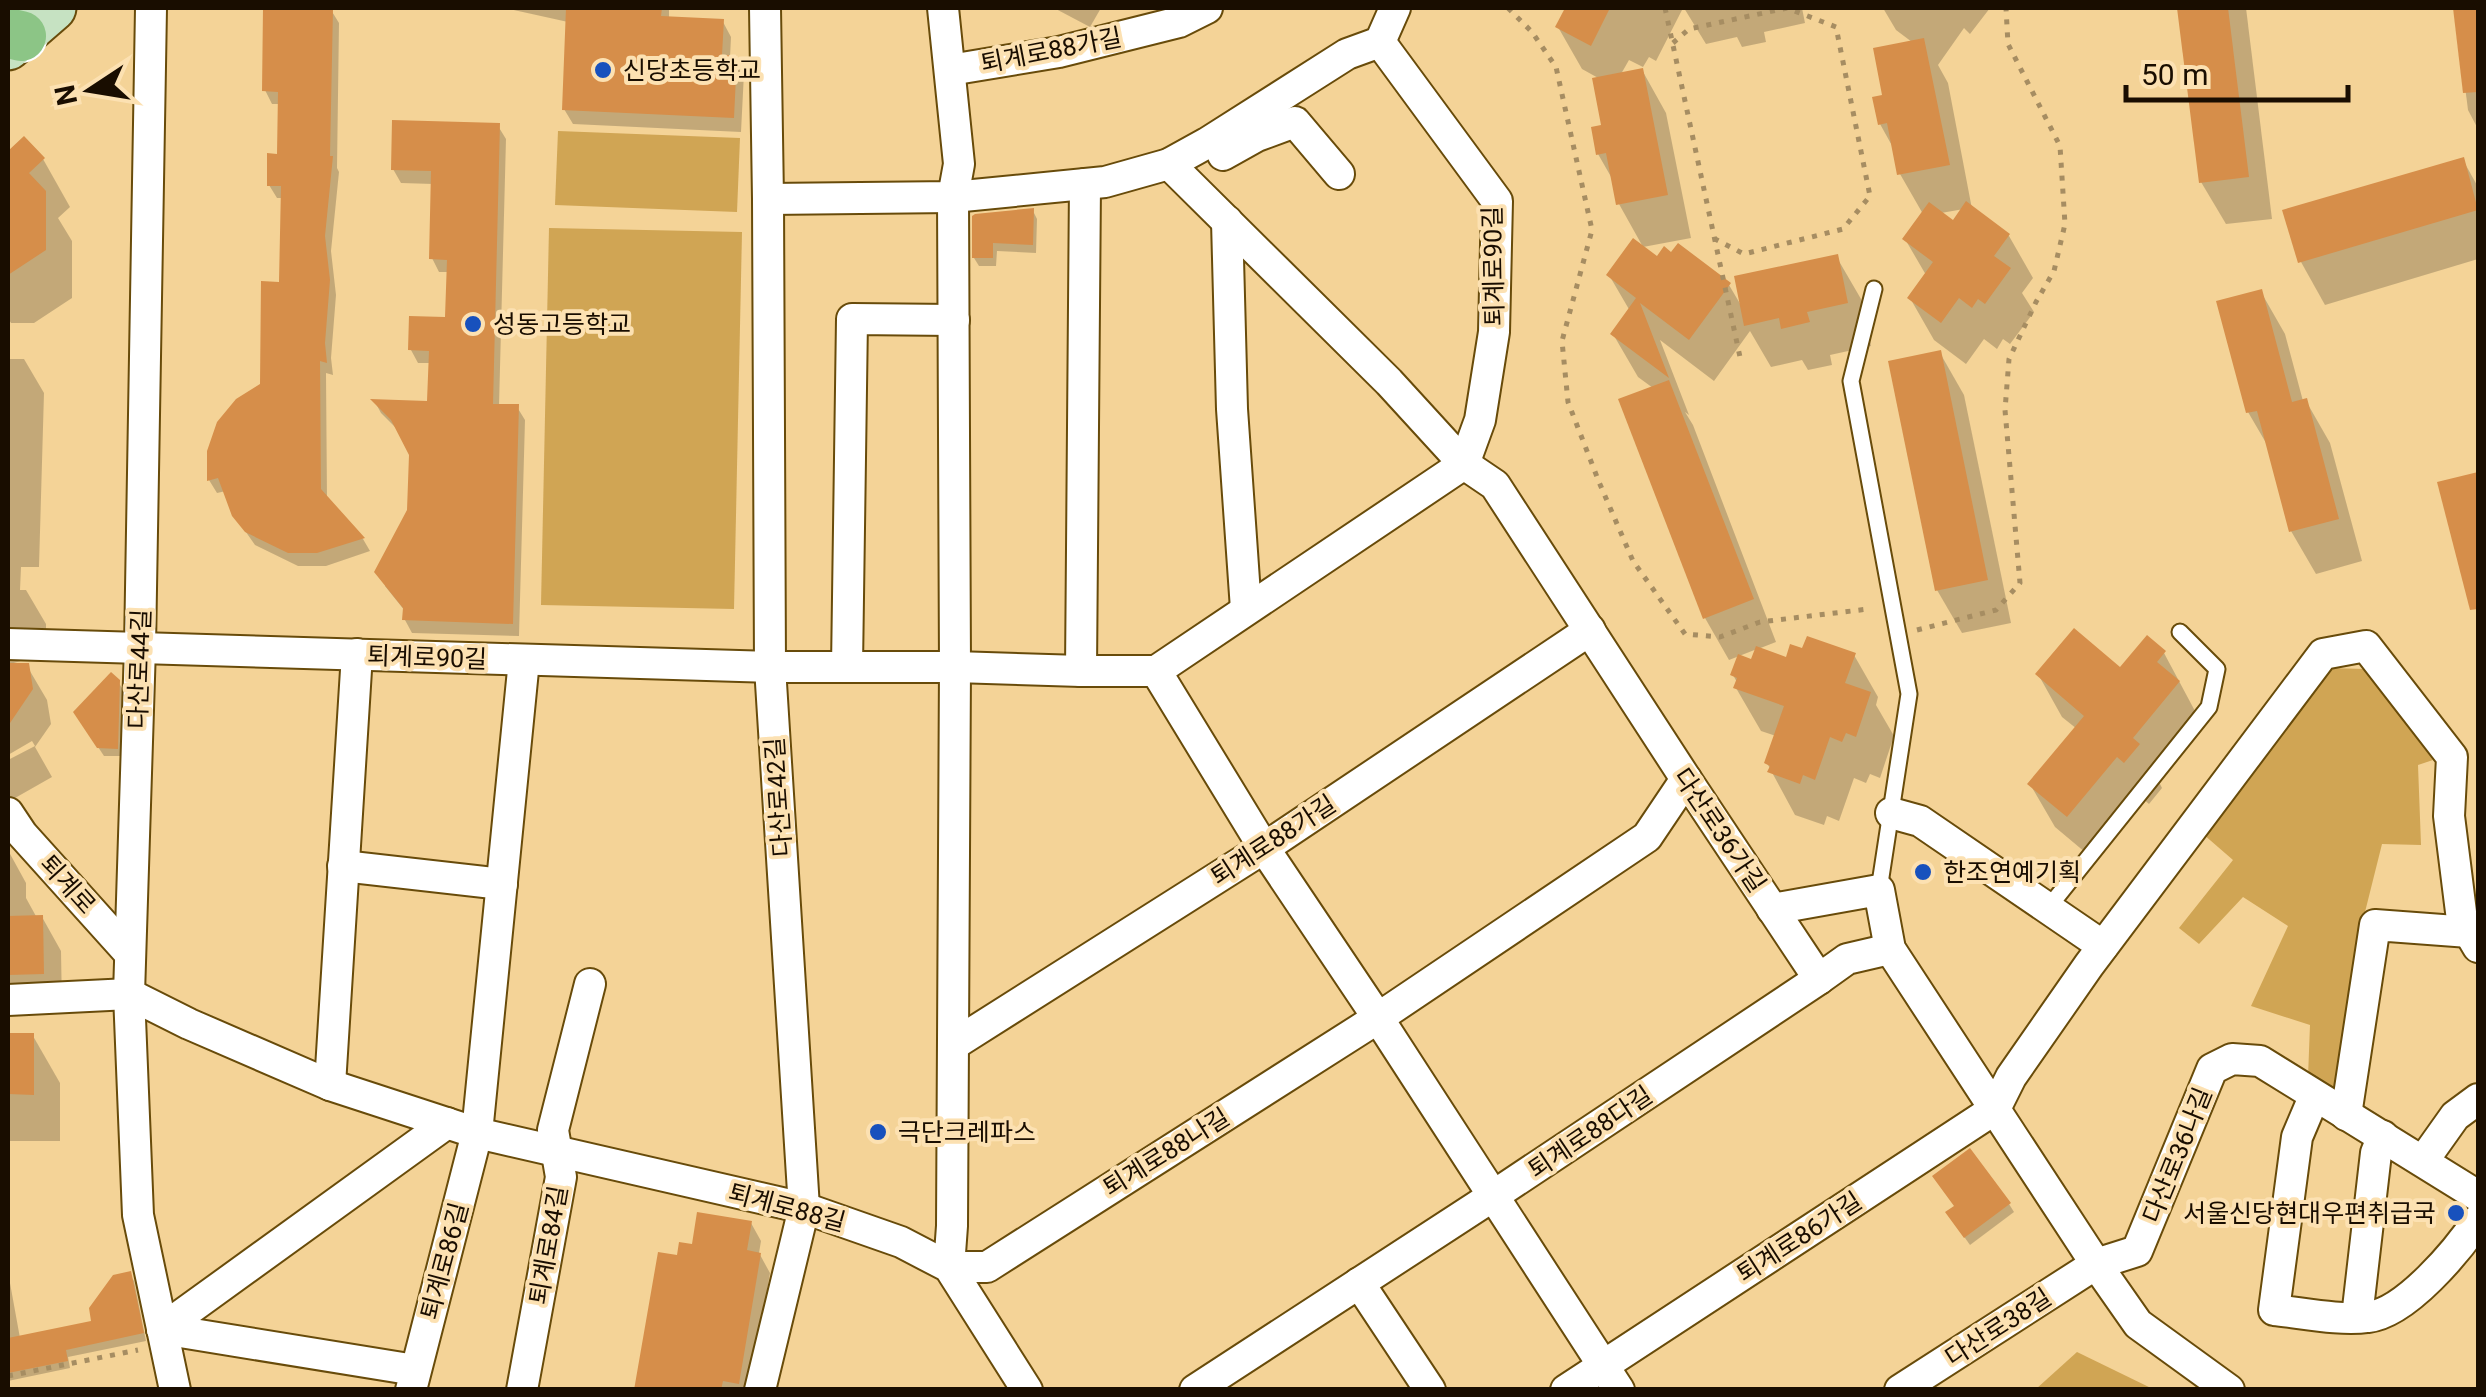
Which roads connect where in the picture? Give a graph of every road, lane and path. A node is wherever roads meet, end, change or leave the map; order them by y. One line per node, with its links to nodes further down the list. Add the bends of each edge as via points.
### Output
1 (151, 8): 29 (street, 다산로44길)
2 (765, 8): 16 (street, 다산로42길)
3 (944, 8): 11 (street, 퇴계로88가길)
4 (1207, 8): 11 (street, 퇴계로88가길, via 1179,22 1059,52)
5 (1395, 8): 9 (street)
6 (1508, 8): 24 (path, via 1556,67 1570,122 1592,230 1562,341 1568,402 1633,561 1685,634 1720,637 1760,622)
7 (1665, 8): 10 (path)
8 (2006, 8): 26 (path, via 2008,44 2060,146 2064,224 2054,271 2009,359 2005,410 2020,583 1996,610)
9 (1380, 42): 12 (street, via 1347,54 1207,143); 22 (street, 퇴계로90길, via 1496,201 1494,332 1480,420)
10 (1673, 42): 18 (path); 18 (path, via 1689,29 1787,8 1836,27 1870,196 1843,228 1744,254)
11 (950, 70): 15 (street, 퇴계로88가길, via 959,164)
12 (1177, 170): 13 (street, via 1295,122); 14 (street); 17 (street)
13 (1338, 174)
14 (1085, 184): 15 (street); 36 (street)
15 (954, 198): 16 (street); 20 (street, 퇴계로88가길)
16 (768, 199): 33 (street, 다산로42길)
17 (1227, 221): 22 (street); 23 (street)
18 (1715, 239): 21 (path)
19 (1874, 289): 39 (lane, via 1850,380 1909,694)
20 (954, 320): 32 (street, 퇴계로88가길); 34 (street, via 852,320)
21 (1740, 356)
22 (1464, 464): 23 (street); 25 (street, 다산로36가길, via 1495,484)
23 (1246, 609): 35 (street)
24 (1868, 609)
25 (1590, 630): 37 (street, 다산로36가길); 40 (street, 퇴계로88가길)
26 (1914, 630)
27 (2180, 632): 44 (lane, via 2216,669 2210,707)
28 (8, 644): 29 (street, 퇴계로90길)
29 (140, 647): 30 (street, 퇴계로90길); 49 (street, 다산로44길)
30 (357, 654): 31 (street, 퇴계로90길); 41 (street)
31 (524, 660): 33 (street, 퇴계로90길); 42 (street)
32 (955, 666): 34 (street, 퇴계로90길); 36 (street, 퇴계로90길); 55 (street, 퇴계로88가길)
33 (770, 667): 34 (street, 퇴계로90길); 68 (street, 다산로42길)
34 (846, 667)
35 (1156, 671): 36 (street, 퇴계로90길); 40 (street)
36 (1081, 672)
37 (1686, 779): 45 (street, 다산로36가길); 54 (street, 퇴계로88나길, via 1647,836)
38 (8, 813): 49 (street, 퇴계로)
39 (1891, 814): 43 (lane); 44 (street, via 1920,821)
40 (1264, 848): 54 (street); 55 (street, 퇴계로88가길)
41 (343, 866): 42 (street); 56 (street)
42 (502, 884): 62 (street)
43 (1880, 890): 45 (street); 48 (street)
44 (2048, 908): 47 (street)
45 (1772, 909): 50 (street, 다산로36가길)
46 (2474, 939): 47 (street, via 2462,920 2449,816 2452,757 2366,646 2324,654); 60 (street, via 2375,926)
47 (2103, 946): 59 (street, via 2010,1076)
48 (1890, 949): 50 (street, via 1847,959); 59 (street)
49 (130, 954): 52 (street, 다산로44길)
50 (1820, 979): 66 (street, 퇴계로88다길)
51 (590, 984): 64 (street, 퇴계로84길, via 553,1130)
52 (129, 994): 53 (street, 퇴계로88길); 56 (street, 퇴계로88길); 74 (street, 다산로44길, via 138,1215)
53 (8, 1000)
54 (1378, 1018): 66 (street); 71 (street, 퇴계로88나길, via 986,1266)
55 (953, 1045): 71 (street, 퇴계로88가길)
56 (330, 1084): 61 (street, 퇴계로88길)
57 (2314, 1096): 60 (street, 다산로36나길); 70 (street, 다산로36나길, via 2260,1061 2232,1059 2212,1069 2137,1252); 73 (street, via 2297,1136 2274,1310)
58 (2478, 1099): 65 (street, via 2455,1116)
59 (1995, 1109): 70 (street); 76 (street, 퇴계로86가길)
60 (2346, 1116): 63 (street, 다산로36나길)
61 (447, 1123): 62 (street, 퇴계로88길); 74 (street)
62 (477, 1133): 64 (street, 퇴계로88길); 77 (street, 퇴계로86길)
63 (2383, 1136): 65 (street, 다산로36나길); 73 (street, via 2376,1154)
64 (556, 1151): 68 (street, 퇴계로88길); 79 (street, 퇴계로84길, via 561,1176)
65 (2423, 1161): 67 (street, 다산로36나길)
66 (1494, 1196): 72 (street, 퇴계로88다길); 76 (street)
67 (2478, 1196)
68 (804, 1208): 71 (street, 퇴계로88길); 80 (street, 다산로42길)
69 (2478, 1220): 73 (street, via 2429,1278)
70 (2096, 1264): 85 (street, 다산로38길); 86 (street, via 2138,1324)
71 (950, 1266): 81 (street)
72 (1359, 1283): 82 (street, 퇴계로88다길); 83 (street)
73 (2372, 1315)
74 (163, 1336): 75 (path); 77 (street); 78 (street, 다산로44길)
75 (8, 1376)
76 (1611, 1378): 84 (street, 퇴계로86가길)
77 (413, 1380)
78 (175, 1390)
79 (522, 1390)
80 (760, 1390)
81 (1027, 1390)
82 (1195, 1390)
83 (1430, 1390)
84 (1566, 1390)
85 (1900, 1390)
86 (2229, 1390)

